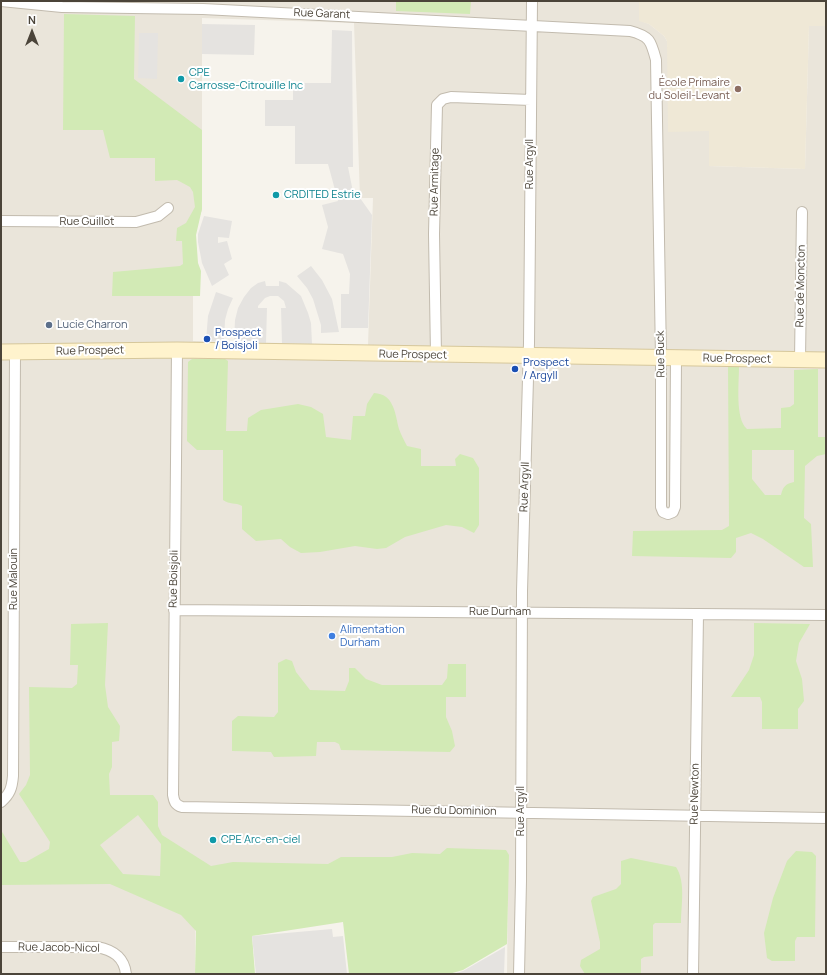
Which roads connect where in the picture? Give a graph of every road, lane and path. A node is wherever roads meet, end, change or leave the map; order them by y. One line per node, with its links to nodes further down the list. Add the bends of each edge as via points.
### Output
1 (1, 1): 3 (street, Rue Garant, via 62,7 203,9)
2 (532, 1): 3 (street, Rue Argyll)
3 (531, 25): 4 (street, Rue Garant, via 630,30); 5 (street, Rue Argyll)
4 (643, 34): 13 (street, Rue Buck, via 652,45 656,60)
5 (531, 100): 11 (street, Rue Armitage, via 451,97 443,99 437,105 434,234); 12 (street, Rue Argyll)
6 (168, 208): 8 (street, Rue Guillot, via 158,216 136,222)
7 (802, 212): 14 (street, Rue de Moncton)
8 (1, 221)
9 (177, 350): 10 (street, Rue Prospect); 11 (street, Rue Prospect); 16 (street, Rue Boisjoli)
10 (8, 352): 20 (street, Rue Malouin, via 13,776 12,787)
11 (436, 355): 12 (street, Rue Prospect)
12 (528, 356): 13 (street, Rue Prospect); 17 (street, Rue Argyll)
13 (668, 358): 13 (street, Rue Buck, via 661,507 663,512 668,514 675,508); 14 (street, Rue Prospect)
14 (800, 360): 15 (street, Rue Prospect)
15 (826, 360)
16 (174, 610): 17 (street, Rue Durham); 21 (street, Rue Boisjoli, via 173,795)
17 (522, 613): 18 (street, Rue Durham); 22 (street, Rue Argyll)
18 (698, 614): 19 (street, Rue Durham); 23 (street, Rue Newton)
19 (826, 615)
20 (1, 802)
21 (178, 805): 22 (street, Rue du Dominion)
22 (521, 812): 23 (street, Rue du Dominion); 27 (street, Rue Argyll)
23 (695, 816): 24 (street, Rue du Dominion); 28 (street, Rue Newton)
24 (826, 818)
25 (1, 947): 26 (street, Rue Jacob-Nicol, via 108,949 121,958)
26 (126, 974)
27 (519, 974)
28 (693, 974)

